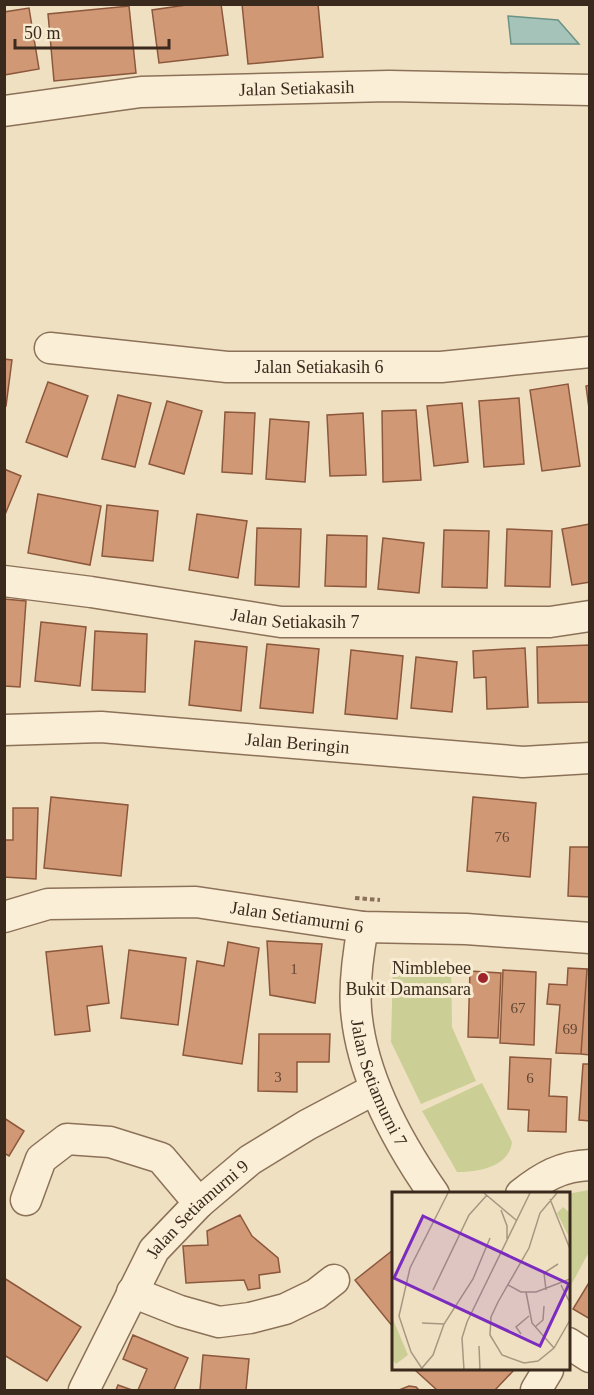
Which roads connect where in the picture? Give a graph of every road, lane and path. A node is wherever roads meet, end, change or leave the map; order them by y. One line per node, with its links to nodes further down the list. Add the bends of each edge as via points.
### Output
1 (590, 90): 2 (street, Jalan Setiakasih, via 389,86 141,92)
2 (4, 111)
3 (50, 348): 4 (street, Jalan Setiakasih 6, via 227,367 441,367)
4 (590, 352)
5 (4, 581): 6 (street, Jalan Setiakasih 7, via 281,622 550,622)
6 (590, 616)
7 (4, 730): 8 (street, Jalan Beringin, via 101,728 523,762)
8 (590, 758)
9 (4, 917): 10 (street, Jalan Setiamurni 6, via 48,904 196,902)
10 (363, 927): 11 (street, Jalan Setiamurni 6); 12 (street, Jalan Setiamurni 7, via 356,967 356,1009 362,1050)
11 (590, 938)
12 (375, 1089): 14 (street, Jalan Setiamurni 7, via 415,1167); 17 (street, Jalan Setiamurni 9, via 250,1160)
13 (590, 1165): 15 (street, via 549,1174)
14 (433, 1192)
15 (524, 1192)
16 (26, 1200): 17 (street, via 41,1159 67,1139 110,1142 161,1158)
17 (199, 1203): 19 (street, Jalan Setiamurni 9, via 154,1250)
18 (334, 1280): 19 (street, via 285,1309 219,1322)
19 (132, 1292): 23 (street, Jalan Setiamurni 9)
20 (570, 1344): 21 (street)
21 (590, 1358)
22 (548, 1371): 24 (street)
23 (84, 1390)
24 (536, 1390)

